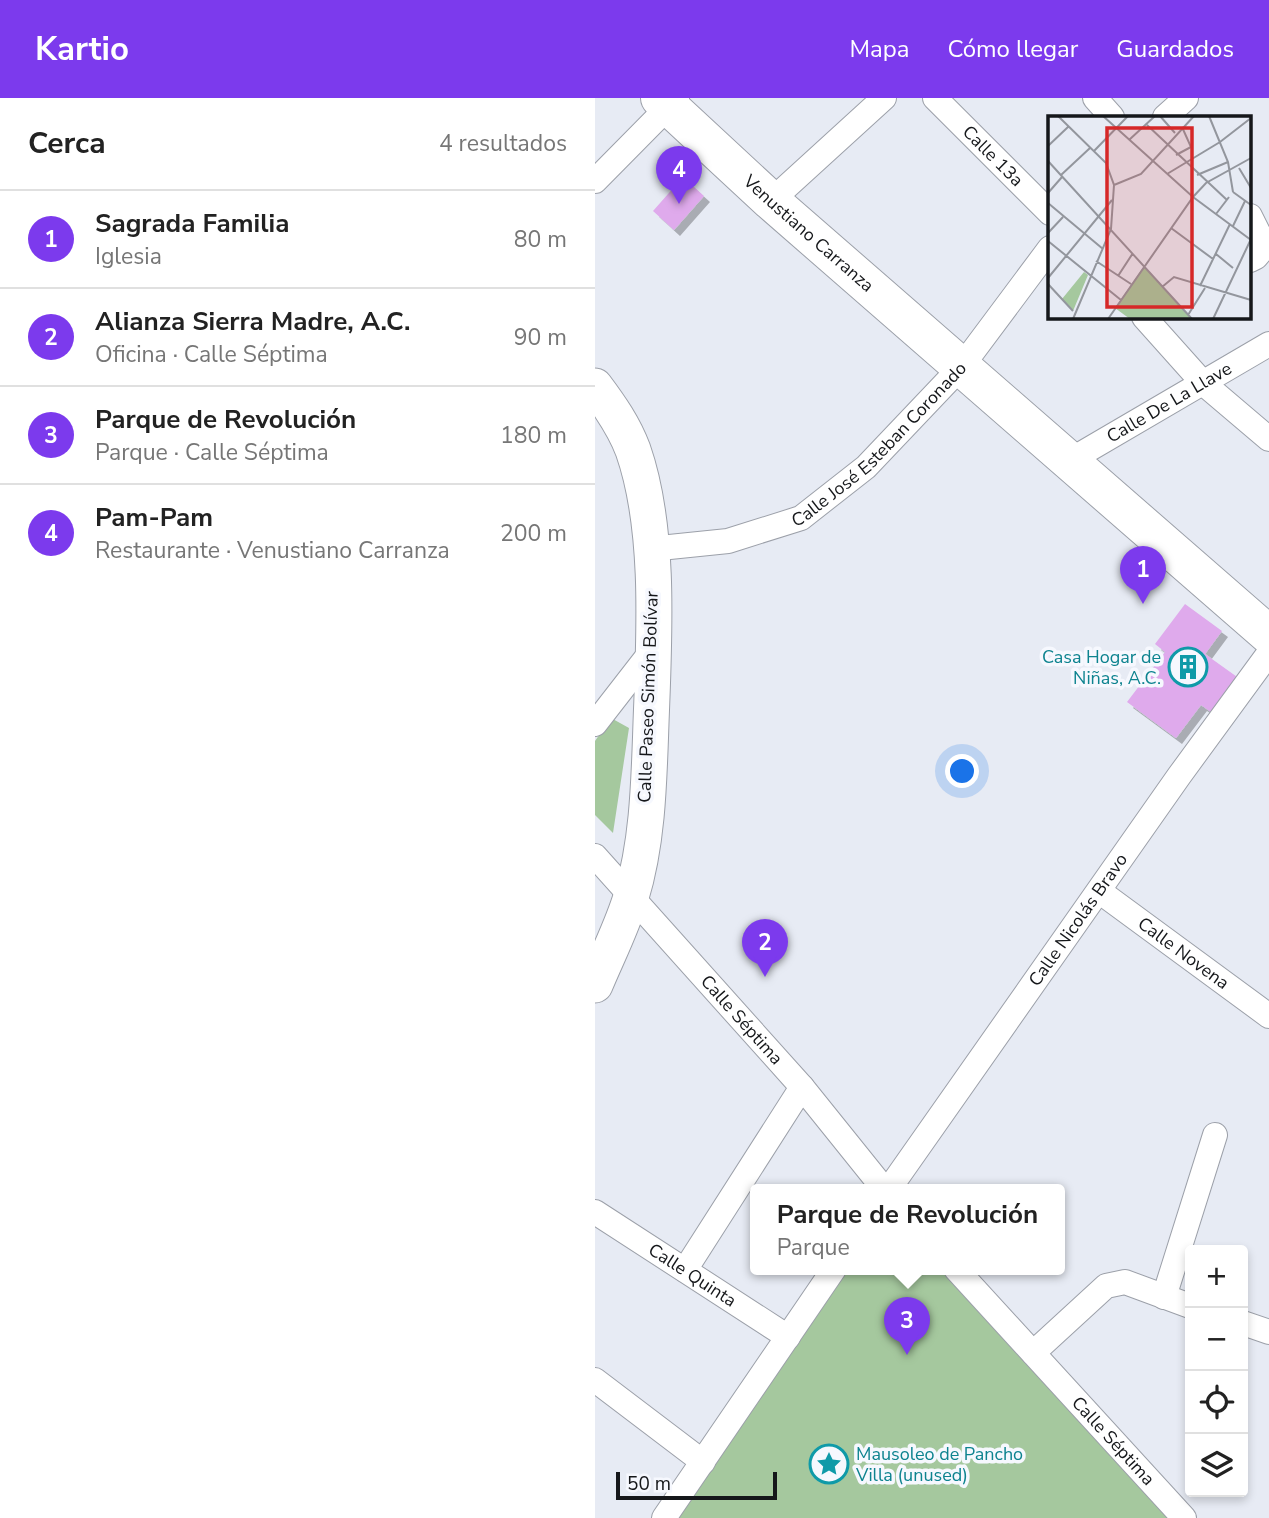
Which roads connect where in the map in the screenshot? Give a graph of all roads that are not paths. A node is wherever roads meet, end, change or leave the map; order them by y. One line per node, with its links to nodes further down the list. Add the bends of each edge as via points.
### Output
1 (884, 98): 10 (street)
2 (935, 98): 11 (street, Calle 13a)
3 (1095, 98): 6 (street)
4 (1188, 98): 7 (street); 8 (street)
5 (668, 101): 9 (street); 10 (main road, Venustiano Carranza)
6 (1111, 116)
7 (1166, 116)
8 (1198, 116)
9 (595, 181)
10 (771, 201): 17 (main road, Venustiano Carranza)
11 (1048, 211)
12 (1251, 218): 14 (street, via 1262,250)
13 (1048, 251): 17 (street, Calle José Esteban Coronado)
14 (1251, 260)
15 (1145, 318): 18 (street)
16 (1269, 344): 18 (street, Calle De La Llave)
17 (962, 366): 21 (main road, Venustiano Carranza); 22 (street, Calle José Esteban Coronado, via 866,467 801,518 728,541)
18 (1203, 383): 20 (street); 21 (street, Calle De La Llave)
19 (595, 386): 22 (main road, Calle Paseo Simón Bolívar, via 633,449)
20 (1269, 439)
21 (1069, 461): 23 (main road, Venustiano Carranza)
22 (650, 549): 24 (main road, Calle Paseo Simón Bolívar)
23 (1269, 635)
24 (654, 648): 26 (street); 28 (main road, Calle Paseo Simón Bolívar, via 649,780 641,846)
25 (1269, 653): 29 (street, Calle Nicolás Bravo)
26 (595, 724)
27 (595, 856): 28 (street, Calle Séptima)
28 (625, 889): 30 (main road, Calle Paseo Simón Bolívar); 31 (main road, Calle Paseo Simón Bolívar); 33 (street, Calle Séptima)
29 (1099, 891): 32 (street, Calle Novena); 36 (street, Calle Nicolás Bravo)
30 (595, 931)
31 (595, 985)
32 (1269, 1016)
33 (802, 1087): 35 (street, Calle Séptima); 38 (street)
34 (1215, 1135): 41 (street)
35 (880, 1184)
36 (893, 1184)
37 (595, 1212): 38 (street, Calle Quinta)
38 (685, 1270): 45 (street, Calle Quinta)
39 (830, 1275): 45 (street)
40 (962, 1275): 46 (street, Calle Séptima)
41 (1164, 1297): 42 (street); 46 (street, via 1114,1282)
42 (1185, 1304)
43 (1248, 1325): 44 (street)
44 (1269, 1332)
45 (787, 1337): 48 (street)
46 (1033, 1353): 50 (street, Calle Séptima)
47 (595, 1380): 48 (street)
48 (703, 1462): 49 (street)
49 (664, 1518)
50 (1184, 1518)

